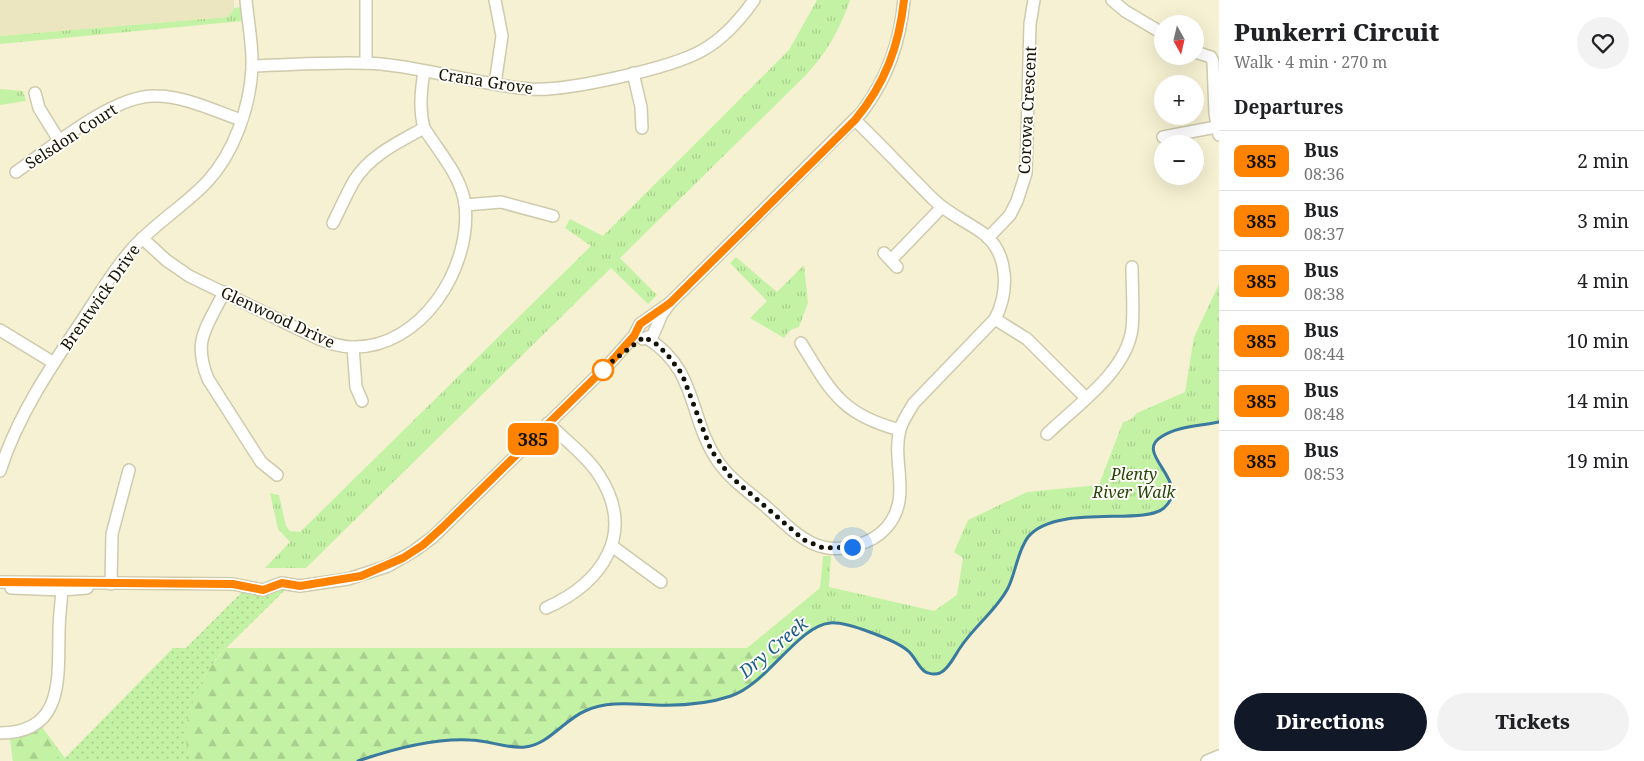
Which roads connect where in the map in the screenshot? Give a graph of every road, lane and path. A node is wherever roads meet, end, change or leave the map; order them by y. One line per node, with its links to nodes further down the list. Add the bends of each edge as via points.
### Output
1 (246, 0): 11 (street, Brentwick Drive)
2 (366, 0): 10 (street)
3 (495, 0): 14 (street, via 502,36)
4 (754, 0): 13 (street, Crana Grove, via 734,26 703,50)
5 (904, 0): 17 (street, via 899,37 891,62 876,93)
6 (1034, 0): 29 (street, Corowa Crescent, via 1030,24 1026,172 1010,215)
7 (1112, 0): 8 (street)
8 (1154, 28)
9 (1204, 55): 20 (street, via 1211,57 1213,62)
10 (366, 63): 11 (street, Crana Grove); 12 (street, Crana Grove)
11 (252, 66): 16 (street, Brentwick Drive)
12 (424, 71): 14 (street, Crana Grove); 18 (street, Glenwood Drive, via 420,108)
13 (633, 73): 14 (street, Crana Grove, via 539,90); 19 (street)
14 (494, 84)
15 (35, 94): 22 (street, via 39,108)
16 (242, 120): 22 (street, Selsdon Court, via 174,98 147,96 126,100); 28 (street, Brentwick Drive, via 231,145 208,181)
17 (855, 120): 25 (street); 35 (street, via 670,303)
18 (424, 128): 24 (street, Glenwood Drive, via 451,169); 27 (street, via 390,146 365,168 355,180)
19 (642, 128)
20 (1218, 131): 21 (street)
21 (1182, 135)
22 (60, 142): 23 (street, Selsdon Court)
23 (16, 172)
24 (465, 204): 26 (street, via 501,202); 37 (street, Glenwood Drive, via 464,243 451,281 434,305 396,335)
25 (942, 207): 29 (street); 30 (street)
26 (553, 216)
27 (333, 223)
28 (142, 238): 32 (street, Glenwood Drive, via 173,265); 38 (street, Brentwick Drive, via 108,280)
29 (988, 238): 33 (street, via 1001,259 1005,280)
30 (891, 260)
31 (1132, 267): 39 (street, via 1132,320 1126,348 1117,366)
32 (224, 292): 37 (street, Glenwood Drive, via 319,339); 46 (street, via 201,339 203,365 208,379 261,462)
33 (996, 318): 39 (street, via 1027,339); 42 (street, via 914,403)
34 (0, 330): 38 (street)
35 (647, 331): 41 (street); 42 (street, via 687,384 706,439 722,467 804,540 823,548 843,549 863,544 886,528 894,517 902,487 898,452)
36 (801, 343): 42 (street, via 828,388 840,401 865,419)
37 (353, 348): 40 (street, via 356,387)
38 (54, 363): 45 (street, Brentwick Drive, via 24,414)
39 (1085, 397): 43 (street)
40 (362, 401)
41 (548, 424): 47 (street, via 598,473 606,486 613,512); 50 (street, via 443,527 414,551 361,576 300,586 282,583 263,590 233,584)
42 (900, 430)
43 (1047, 434)
44 (128, 470): 50 (street, via 112,534)
45 (0, 471)
46 (277, 475)
47 (612, 546): 49 (street); 53 (street, via 605,562 586,585)
48 (0, 582): 52 (street)
49 (661, 582)
50 (111, 584): 52 (street)
51 (0, 587): 52 (street)
52 (57, 587): 54 (street, via 59,679 51,706 29,727)
53 (546, 608)
54 (0, 733)
55 (1219, 756): 56 (street)
56 (1207, 761)

